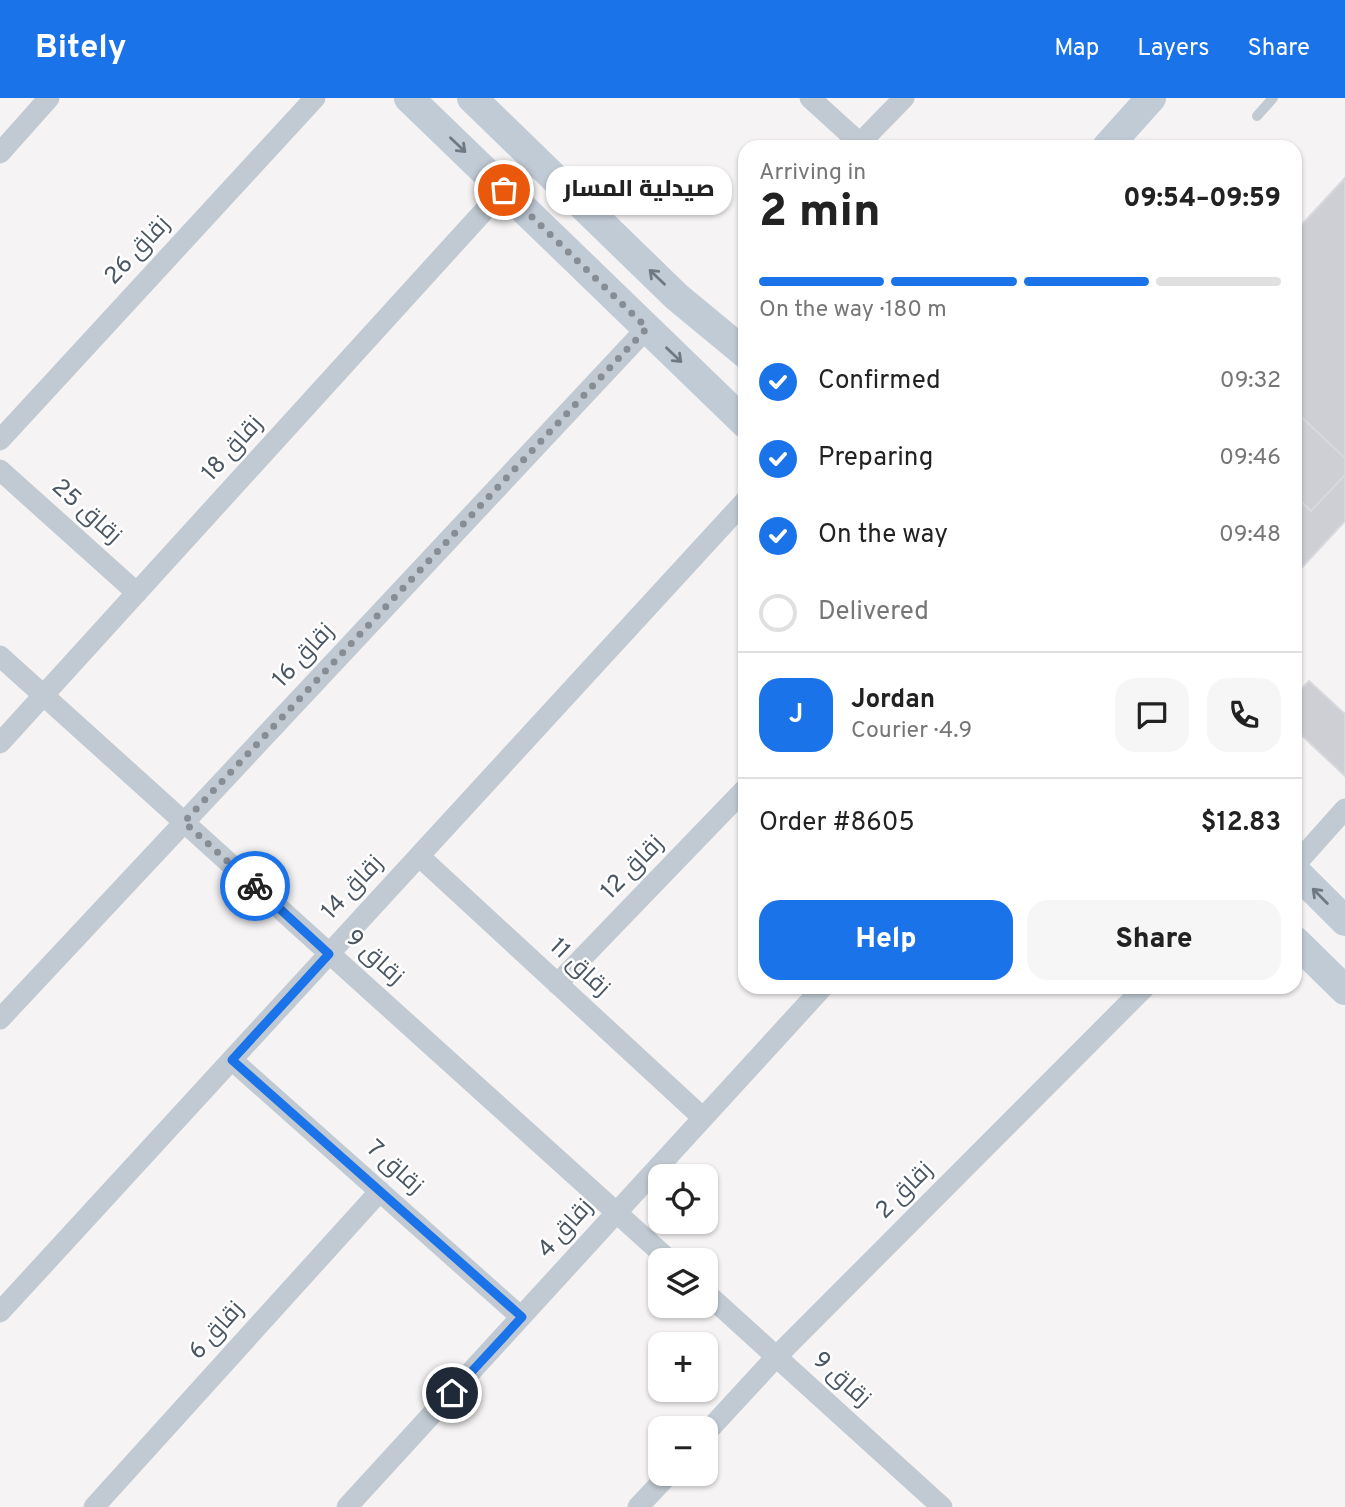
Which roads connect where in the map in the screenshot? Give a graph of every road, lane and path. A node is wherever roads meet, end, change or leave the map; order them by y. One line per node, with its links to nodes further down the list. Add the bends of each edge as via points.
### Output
1 (49, 98): 13 (street)
2 (315, 98): 18 (street, زقاق 26)
3 (409, 98): 14 (street, one-way to 14)
4 (472, 98): 16 (street, one-way to 4, via 677,297)
5 (810, 98): 10 (street)
6 (904, 98): 11 (street)
7 (1151, 98): 12 (street)
8 (1273, 98): 9 (lane)
9 (1257, 116)
10 (856, 140)
11 (866, 140)
12 (1113, 140)
13 (0, 153)
14 (504, 190): 15 (street); 21 (street, زقاق 18)
15 (647, 328): 17 (street, one-way to 17); 27 (street, زقاق 16)
16 (738, 347)
17 (738, 416)
18 (0, 440)
19 (0, 470): 21 (street, زقاق 25)
20 (738, 509): 28 (street, زقاق 14)
21 (137, 593): 23 (street, زقاق 18)
22 (0, 656): 23 (street, زقاق 9)
23 (43, 695): 24 (street, زقاق 18); 27 (street, زقاق 9)
24 (0, 743)
25 (738, 796): 34 (street, زقاق 12)
26 (1345, 809): 29 (street)
27 (184, 822): 33 (street, زقاق 9); 38 (street, زقاق 16)
28 (419, 856): 33 (street, زقاق 14); 34 (street, زقاق 11)
29 (1302, 857)
30 (1302, 878): 31 (street, one-way to 30)
31 (1345, 920)
32 (1302, 948): 35 (street)
33 (329, 954): 39 (street, زقاق 14); 42 (street, زقاق 9)
34 (557, 984): 40 (street, زقاق 11)
35 (1345, 990)
36 (817, 994): 40 (street, زقاق 4)
37 (1137, 994): 47 (street, زقاق 2)
38 (0, 1019)
39 (232, 1060): 41 (street, زقاق 7); 45 (street, زقاق 14)
40 (703, 1118): 42 (street, زقاق 4)
41 (380, 1191): 46 (street, زقاق 7); 50 (street, زقاق 6)
42 (617, 1212): 43 (street, زقاق 9); 46 (street, زقاق 4)
43 (656, 1248)
44 (718, 1304): 47 (street, زقاق 9)
45 (0, 1312)
46 (522, 1317): 51 (street, زقاق 4)
47 (776, 1357): 48 (street, زقاق 2); 53 (street, زقاق 9)
48 (718, 1420)
49 (657, 1486): 52 (street)
50 (94, 1507)
51 (347, 1507)
52 (638, 1507)
53 (942, 1507)

